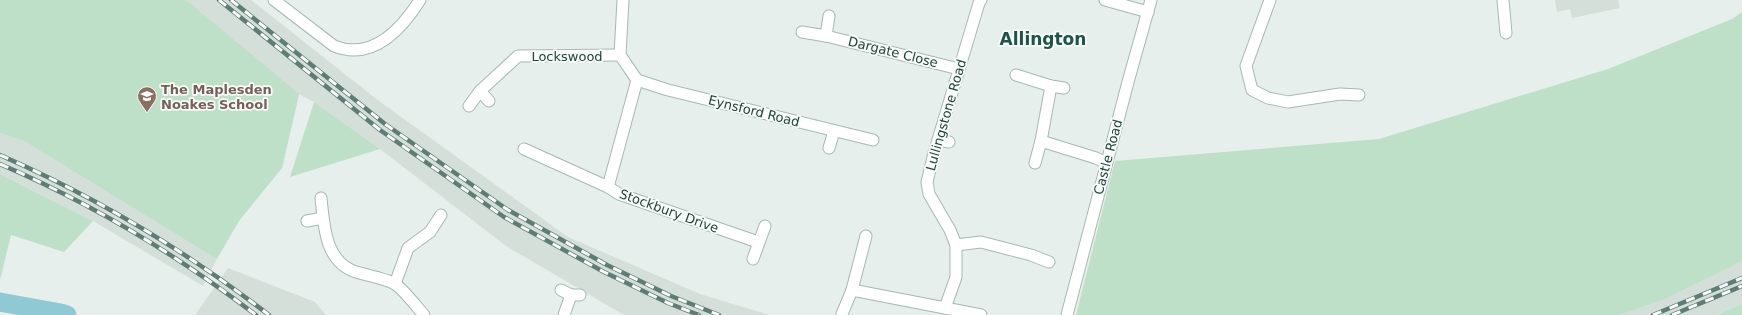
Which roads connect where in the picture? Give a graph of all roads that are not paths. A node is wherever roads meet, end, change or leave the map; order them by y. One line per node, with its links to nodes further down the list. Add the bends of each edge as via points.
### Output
1 (274, 0): 2 (street, via 334,46 360,51 376,45 401,26)
2 (420, 0)
3 (623, 0): 14 (street)
4 (981, 0): 15 (street, Lullingstone Road)
5 (1105, 0): 9 (street)
6 (1151, 0): 9 (street, Castle Road)
7 (1270, 0): 21 (street, via 1246,66 1252,90 1268,98 1288,102 1340,94)
8 (1503, 0): 12 (street)
9 (1148, 12): 30 (street, Castle Road)
10 (829, 16): 13 (street)
11 (802, 32): 13 (street, Dargate Close)
12 (1506, 33)
13 (826, 36): 15 (street, Dargate Close)
14 (620, 55): 17 (street); 20 (street, Lockswood, via 518,56)
15 (959, 69): 39 (street, Lullingstone Road, via 944,141 927,182 929,194)
16 (1016, 74): 18 (street)
17 (637, 80): 24 (street, Eynsford Road); 31 (street, Stockbury Drive)
18 (1051, 86): 19 (street); 26 (street)
19 (1064, 88)
20 (480, 91): 22 (street); 23 (street, Lockswood)
21 (1359, 95)
22 (488, 101)
23 (469, 106)
24 (834, 131): 25 (street, Eynsford Road); 27 (street)
25 (872, 140)
26 (1041, 141): 29 (street); 30 (street)
27 (829, 148)
28 (524, 149): 31 (street)
29 (1035, 163)
30 (1106, 163): 50 (street, Castle Road)
31 (608, 187): 38 (street, Stockbury Drive, via 619,194)
32 (321, 198): 34 (street)
33 (441, 215): 42 (street, via 430,232 408,248)
34 (323, 218): 35 (street); 42 (street, via 326,240 344,267)
35 (307, 221)
36 (765, 226): 38 (street)
37 (866, 236): 43 (street)
38 (758, 242): 40 (street)
39 (956, 245): 41 (street, via 982,242); 45 (street, Lullingstone Road, via 956,277)
40 (753, 259)
41 (1049, 262)
42 (395, 284): 47 (street)
43 (852, 290): 45 (street); 46 (street)
44 (571, 293): 48 (street)
45 (945, 308): 49 (street)
46 (842, 314)
47 (424, 315)
48 (564, 315)
49 (981, 315)
50 (1067, 315)

